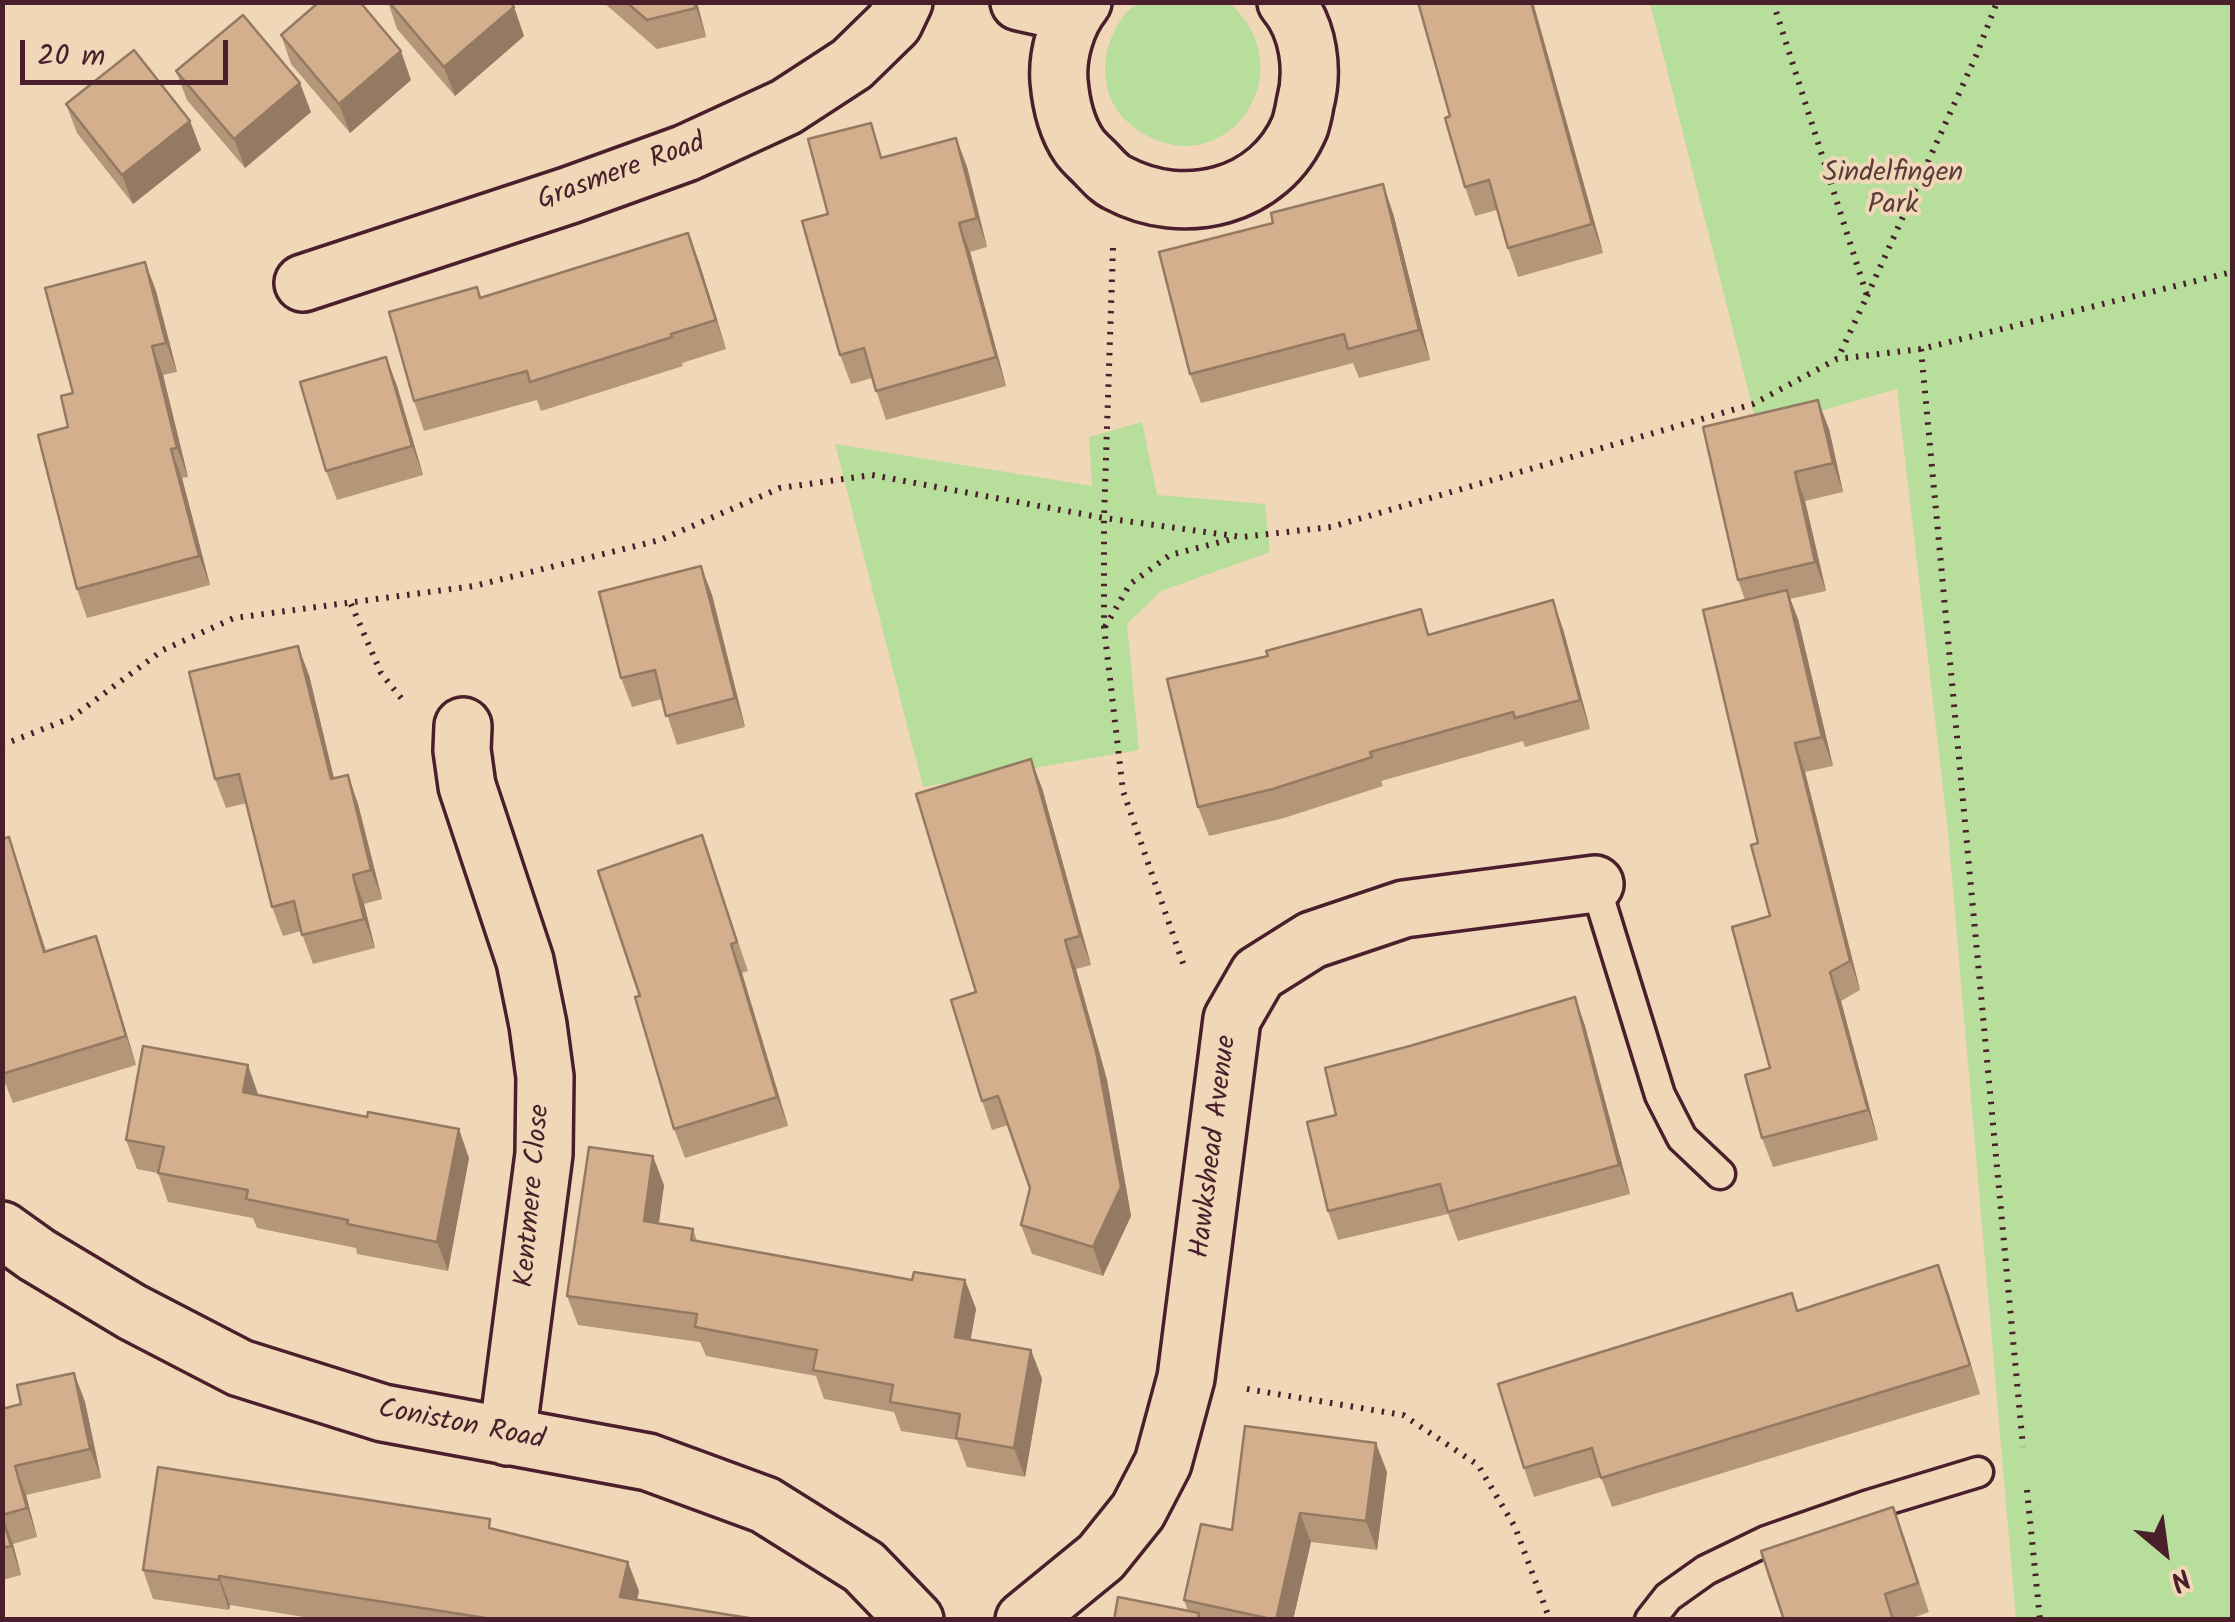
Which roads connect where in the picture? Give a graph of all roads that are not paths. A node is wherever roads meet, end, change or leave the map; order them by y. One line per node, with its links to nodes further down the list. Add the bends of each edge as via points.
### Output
1 (904, 2): 5 (street, Grasmere Road, via 894,23 852,64 786,107 686,153)
2 (1019, 2): 4 (street)
3 (1286, 2): 4 (street, via 1306,41 1310,85 1300,127 1279,160 1244,187 1202,201 1155,199 1114,182 1080,147 1062,108 1058,64)
4 (1078, 8)
5 (303, 283)
6 (464, 726): 10 (street, Kentmere Close, via 467,786 525,961 544,1077 544,1154)
7 (1595, 884): 8 (lane, via 1660,1094 1682,1138); 13 (street, Hawkshead Avenue, via 1404,909 1312,940 1258,974 1232,1019 1186,1378 1163,1463 1138,1512 1100,1557)
8 (1720, 1174)
9 (2, 1230): 10 (street, Coniston Road, via 132,1312 240,1368 383,1413)
10 (507, 1437): 12 (street, Coniston Road, via 648,1462 765,1505 864,1567)
11 (1978, 1472): 14 (lane, via 1766,1541 1706,1570 1668,1597)
12 (914, 1620)
13 (1024, 1620)
14 (1650, 1620)

